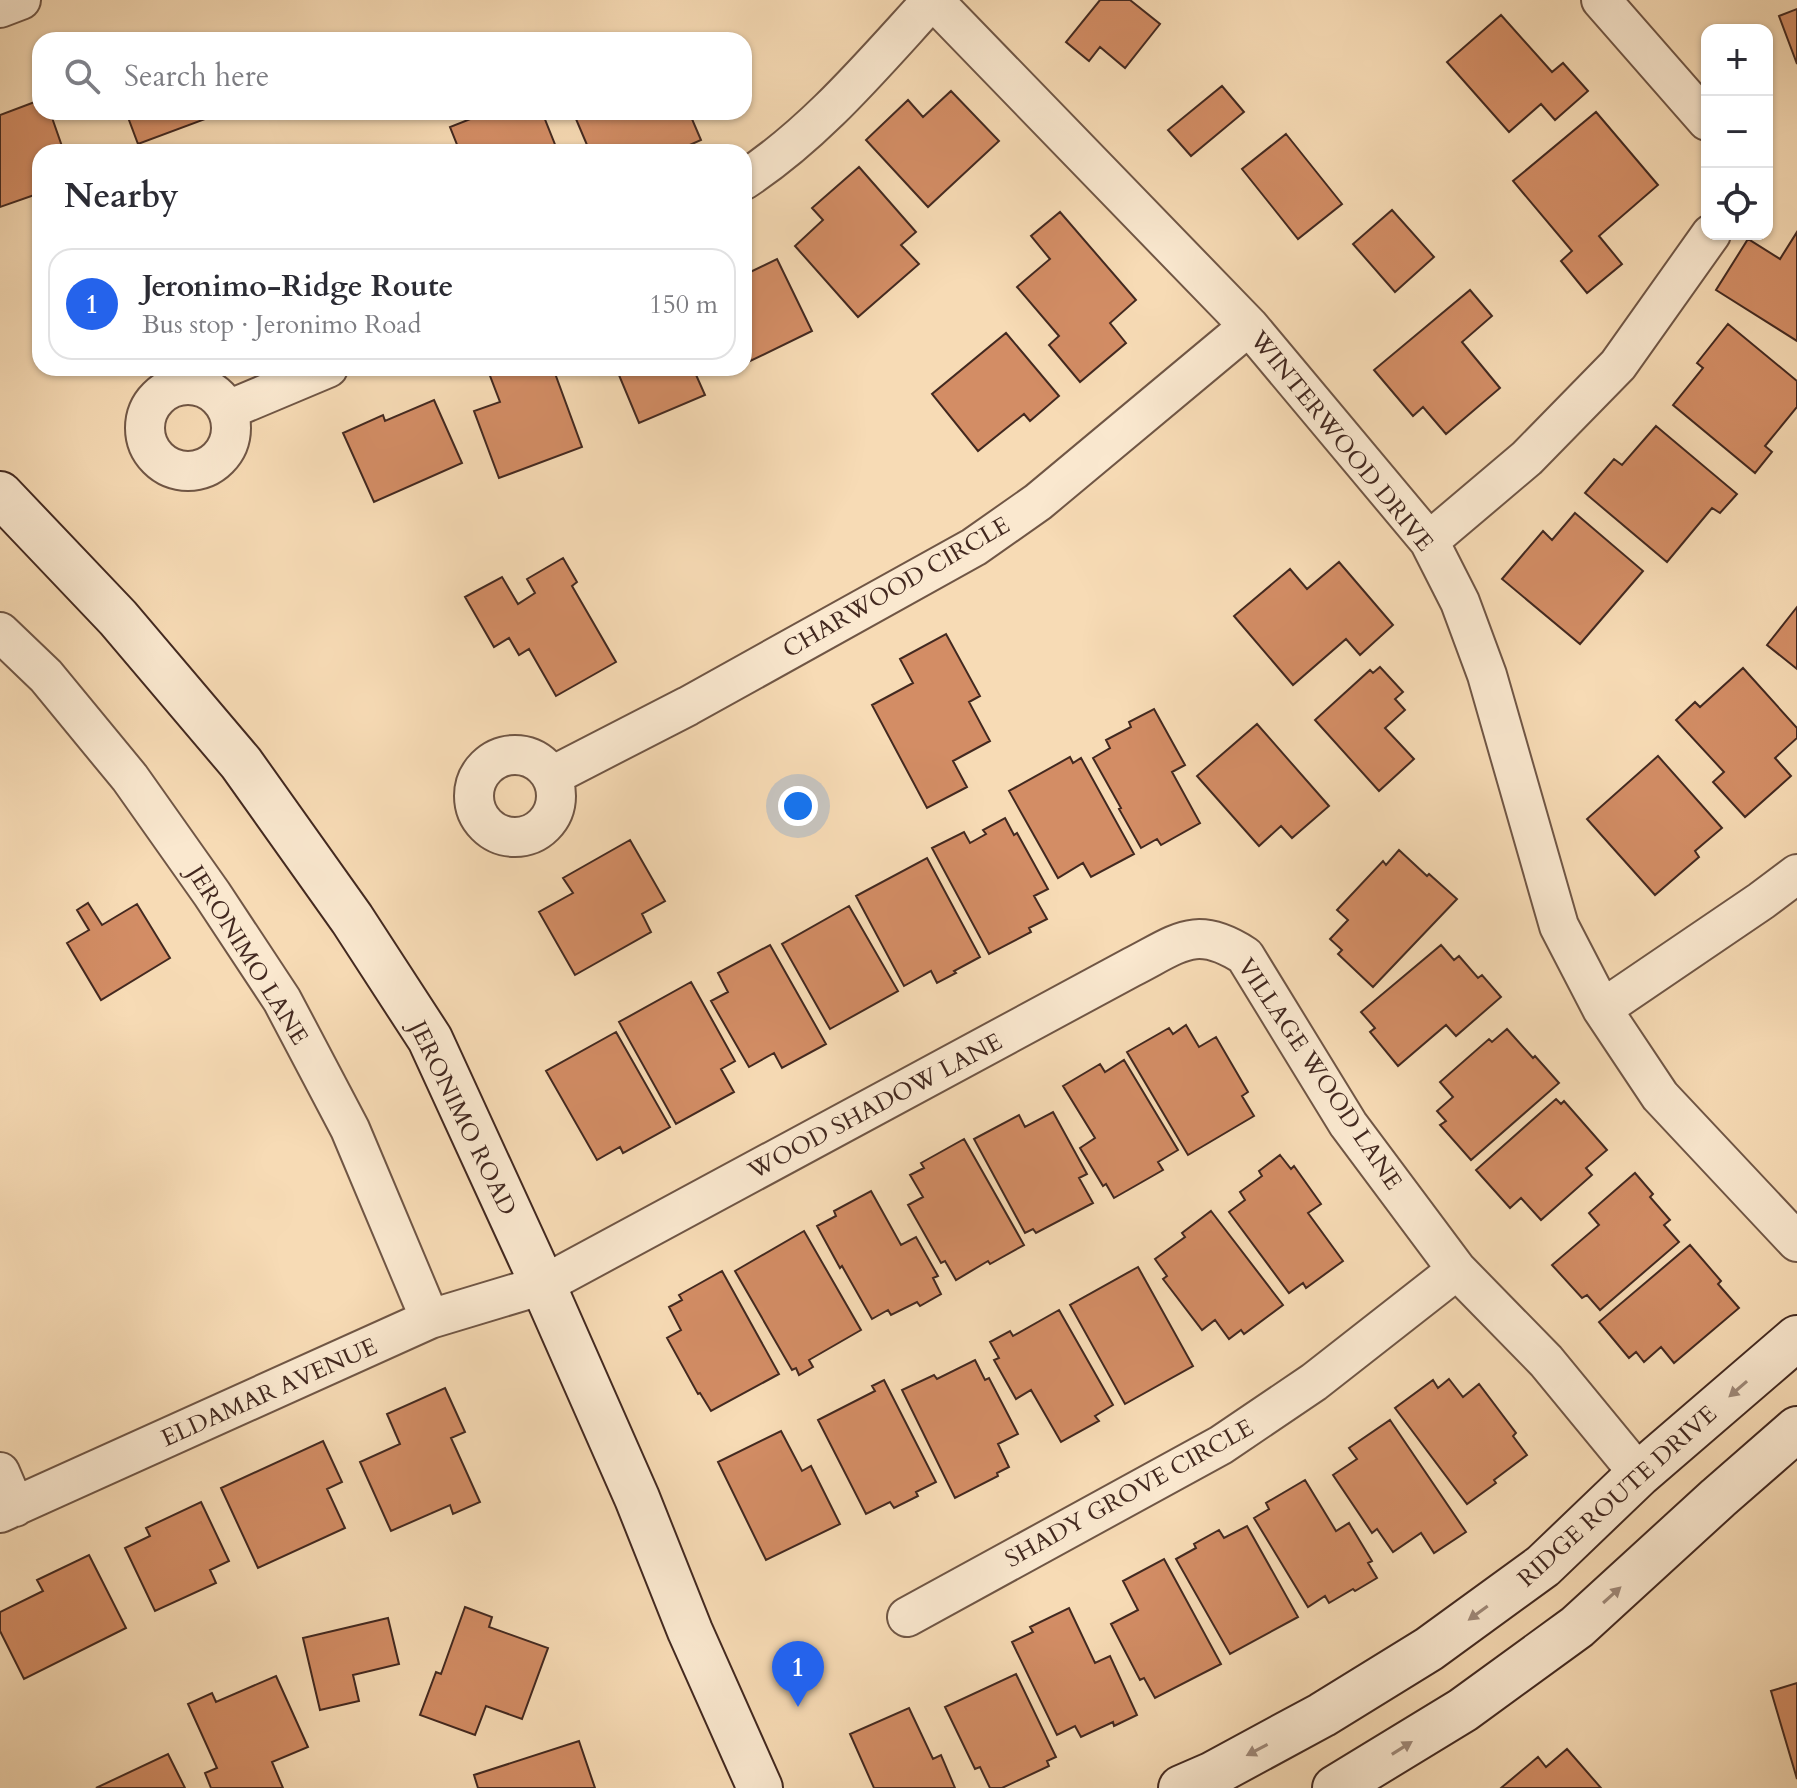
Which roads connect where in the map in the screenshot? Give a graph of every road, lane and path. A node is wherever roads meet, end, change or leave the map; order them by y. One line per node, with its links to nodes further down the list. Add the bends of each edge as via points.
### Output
1 (21, 0): 4 (street)
2 (933, 0): 6 (street, via 826,114); 8 (street, WINTERWOOD DRIVE)
3 (1601, 0): 5 (street)
4 (0, 8)
5 (1701, 114)
6 (752, 175)
7 (1707, 240): 12 (street, via 1618,365 1527,458)
8 (1249, 326): 12 (street, WINTERWOOD DRIVE); 14 (street, CHARWOOD CIRCLE, via 1038,502 974,547)
9 (309, 376): 10 (street)
10 (228, 410)
11 (0, 494): 20 (main road, JERONIMO ROAD, via 118,618 241,763 352,919 430,1039)
12 (1429, 541): 17 (street, WINTERWOOD DRIVE, via 1460,602 1487,675 1559,926)
13 (0, 632): 21 (street, JERONIMO LANE, via 46,676 130,778 282,1000 350,1129)
14 (552, 776)
15 (1797, 874): 17 (street)
16 (1210, 939): 19 (street, VILLAGE WOOD LANE, via 1245,956 1348,1124); 20 (street, WOOD SHADOW LANE, via 1193,938 1132,967)
17 (1602, 1009): 18 (street, WINTERWOOD DRIVE, via 1660,1096)
18 (1797, 1242)
19 (1457, 1270): 25 (street, VILLAGE WOOD LANE, via 1546,1361); 27 (street, SHADY GROVE CIRCLE, via 1314,1382 1221,1445)
20 (543, 1285): 21 (street, ELDAMAR AVENUE); 28 (main road, JERONIMO ROAD)
21 (430, 1319): 26 (street, ELDAMAR AVENUE)
22 (1797, 1338): 25 (main road, RIDGE ROUTE DRIVE, one-way to 25)
23 (1797, 1429): 30 (main road, one-way to 23, via 1463,1710 1577,1627)
24 (0, 1472): 26 (street)
25 (1639, 1474): 29 (main road, RIDGE ROUTE DRIVE, one-way to 29, via 1543,1566 1429,1649 1322,1715)
26 (8, 1510)
27 (907, 1617)
28 (760, 1788)
29 (1181, 1788)
30 (1335, 1788)

